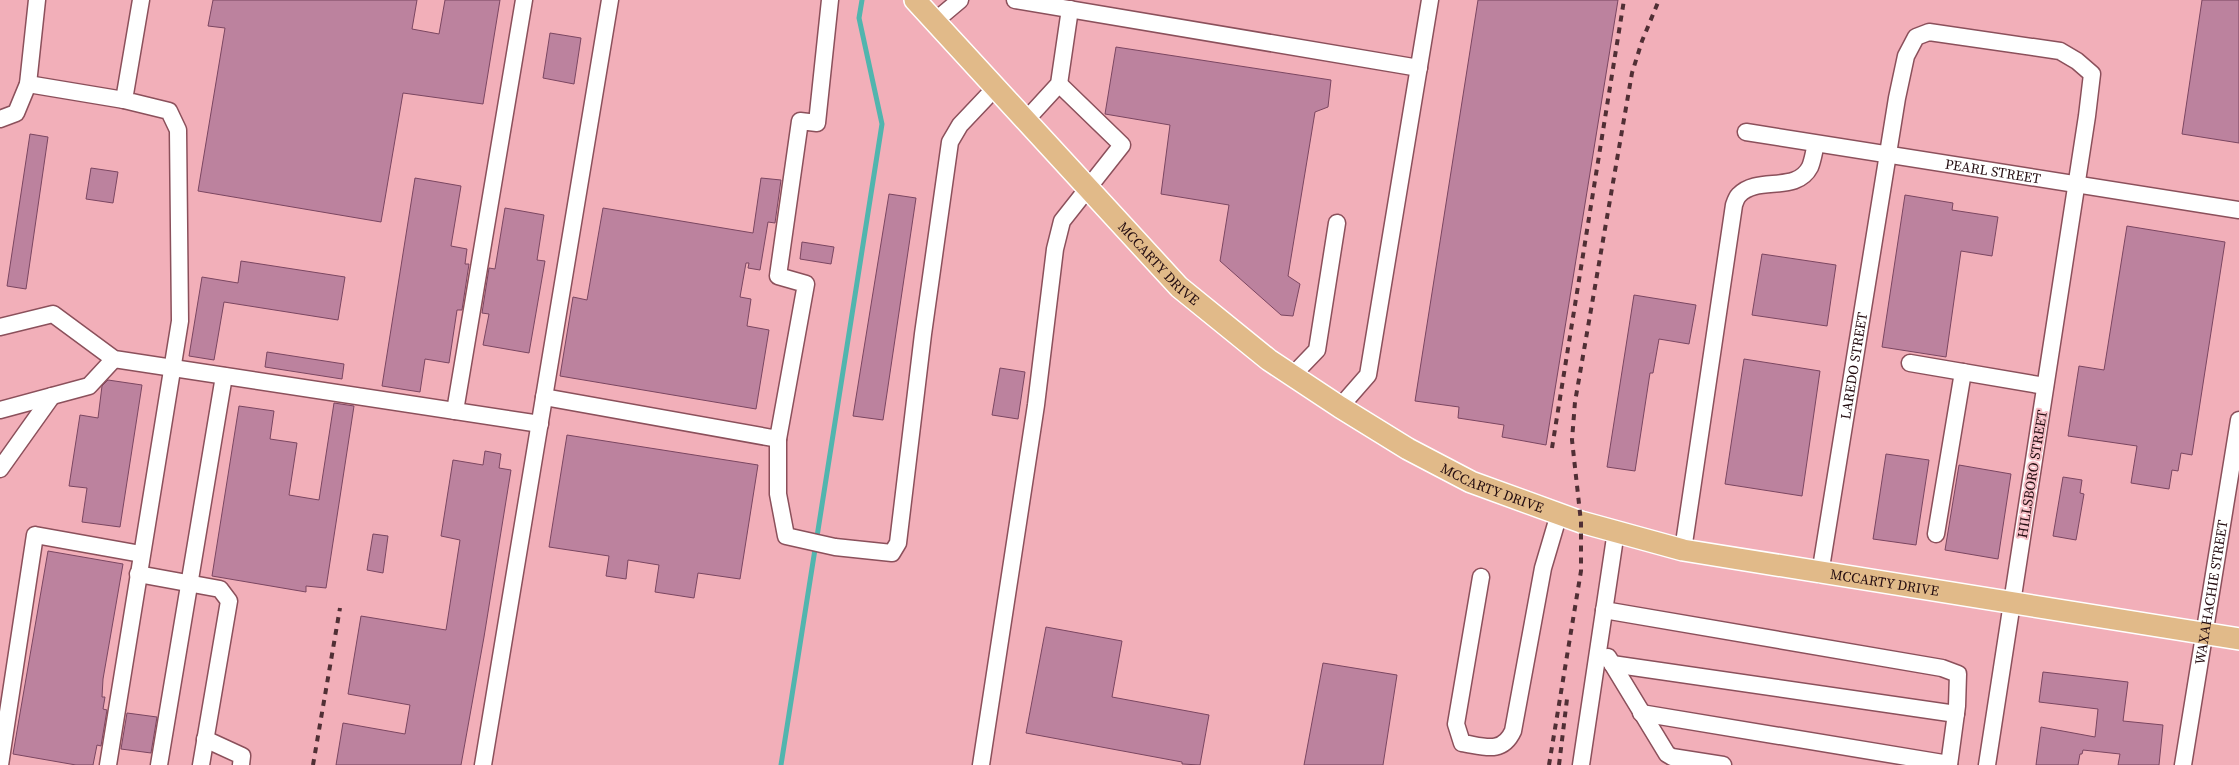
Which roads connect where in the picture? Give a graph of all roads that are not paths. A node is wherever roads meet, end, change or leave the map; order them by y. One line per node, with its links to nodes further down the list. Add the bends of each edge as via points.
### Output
1 (37, 0): 13 (street)
2 (141, 0): 16 (street)
3 (524, 0): 38 (street)
4 (610, 0): 35 (street)
5 (830, 0): 41 (street, via 817,124 800,121 778,276 806,284)
6 (915, 0): 11 (main road, MCCARTY DRIVE)
7 (960, 0): 11 (street)
8 (1015, 0): 10 (street)
9 (1430, 0): 12 (street)
10 (1070, 10): 12 (street); 14 (street)
11 (935, 22): 15 (main road, MCCARTY DRIVE)
12 (1419, 68): 36 (street, via 1368,374)
13 (28, 84): 16 (street); 17 (street, via 16,113)
14 (1059, 84): 18 (street); 23 (street, via 1122,145)
15 (996, 87): 18 (main road, MCCARTY DRIVE); 41 (street, via 960,125 950,142 898,544 892,553 827,546 786,536 778,494)
16 (124, 100): 29 (street, via 169,111 178,130 180,321)
17 (0, 119)
18 (1026, 120): 23 (main road, MCCARTY DRIVE)
19 (1746, 132): 20 (street, PEARL STREET)
20 (1816, 144): 21 (street, PEARL STREET); 46 (street, via 1810,167 1800,178 1751,188 1739,194 1734,205)
21 (1889, 156): 22 (street, PEARL STREET); 22 (street, LAREDO STREET, via 1906,56 1916,37 1929,32 2060,51 2077,60 2092,74); 49 (street, LAREDO STREET)
22 (2076, 184): 24 (street, PEARL STREET); 33 (street, HILLSBORO STREET)
23 (1087, 187): 32 (main road, MCCARTY DRIVE, via 1179,287); 67 (street, via 1062,221 1055,249 1036,405)
24 (2239, 210)
25 (1337, 223): 32 (street, via 1317,350)
26 (0, 328): 27 (street, via 53,314)
27 (114, 359): 29 (street); 34 (street, via 89,386)
28 (1910, 363): 30 (street)
29 (171, 368): 31 (street); 47 (street)
30 (1962, 372): 33 (street); 45 (street)
31 (224, 376): 38 (street); 51 (street)
32 (1292, 376): 36 (main road, MCCARTY DRIVE)
33 (2046, 386): 52 (street, HILLSBORO STREET)
34 (52, 396): 37 (street); 42 (street)
35 (544, 397): 40 (street); 41 (street)
36 (1340, 407): 43 (main road, MCCARTY DRIVE, via 1408,449 1471,482)
37 (0, 410)
38 (455, 411): 40 (street)
39 (2239, 420): 54 (street, WAXAHACHIE STREET)
40 (540, 424): 66 (street)
41 (778, 439)
42 (0, 469)
43 (1559, 514): 44 (main road, MCCARTY DRIVE); 50 (street, via 1543,568 1513,731 1508,741 1492,747 1462,743 1456,724)
44 (1616, 531): 46 (main road, MCCARTY DRIVE); 53 (street)
45 (1936, 534)
46 (1683, 550): 49 (main road, MCCARTY DRIVE)
47 (141, 554): 48 (street); 61 (street, via 35,535)
48 (138, 574): 51 (street); 62 (street)
49 (1820, 574): 52 (main road, MCCARTY DRIVE)
50 (1481, 576)
51 (189, 583): 60 (street, via 220,589 229,601); 63 (street)
52 (2012, 604): 54 (main road, MCCARTY DRIVE); 71 (street, HILLSBORO STREET)
53 (1604, 610): 56 (street); 59 (street, via 1942,668 1958,674)
54 (2204, 634): 55 (main road, MCCARTY DRIVE); 72 (street, WAXAHACHIE STREET)
55 (2239, 639)
56 (1599, 642): 57 (street); 68 (street)
57 (1612, 664): 58 (street); 59 (street)
58 (1642, 713): 69 (street, via 1667,754); 70 (street)
59 (1956, 714): 70 (street)
60 (205, 739): 64 (street); 65 (street, via 242,756)
61 (0, 765)
62 (108, 765)
63 (159, 765)
64 (201, 765)
65 (241, 765)
66 (483, 765)
67 (981, 765)
68 (1581, 765)
69 (1722, 765)
70 (1949, 765)
71 (1987, 765)
72 (2183, 765)

